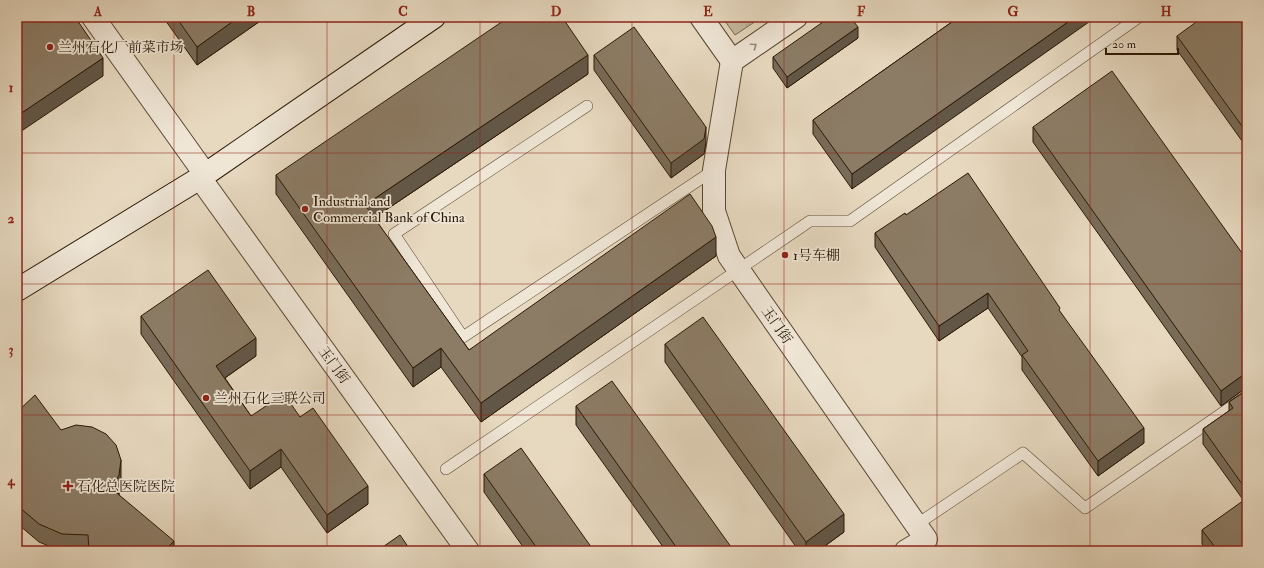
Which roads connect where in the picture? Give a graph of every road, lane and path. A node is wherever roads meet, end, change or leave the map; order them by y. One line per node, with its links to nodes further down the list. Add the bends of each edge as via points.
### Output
1 (93, 17): 9 (street, 玉门街)
2 (434, 17): 9 (street)
3 (701, 17): 6 (street)
4 (796, 17): 6 (street, one-way to 4)
5 (1139, 17): 10 (lane, via 850,221 810,221)
6 (732, 61): 8 (street, 玉门街)
7 (587, 106): 8 (lane, via 394,234 463,337)
8 (714, 170): 10 (street, 玉门街, via 714,211 729,256)
9 (203, 176): 11 (street); 15 (street, 玉门街)
10 (738, 269): 13 (lane); 14 (street, 玉门街)
11 (17, 290)
12 (1247, 396): 14 (lane, via 1085,508 1023,453)
13 (446, 469)
14 (916, 525): 16 (street, 玉门街, via 926,538)
15 (468, 551)
16 (906, 551)

